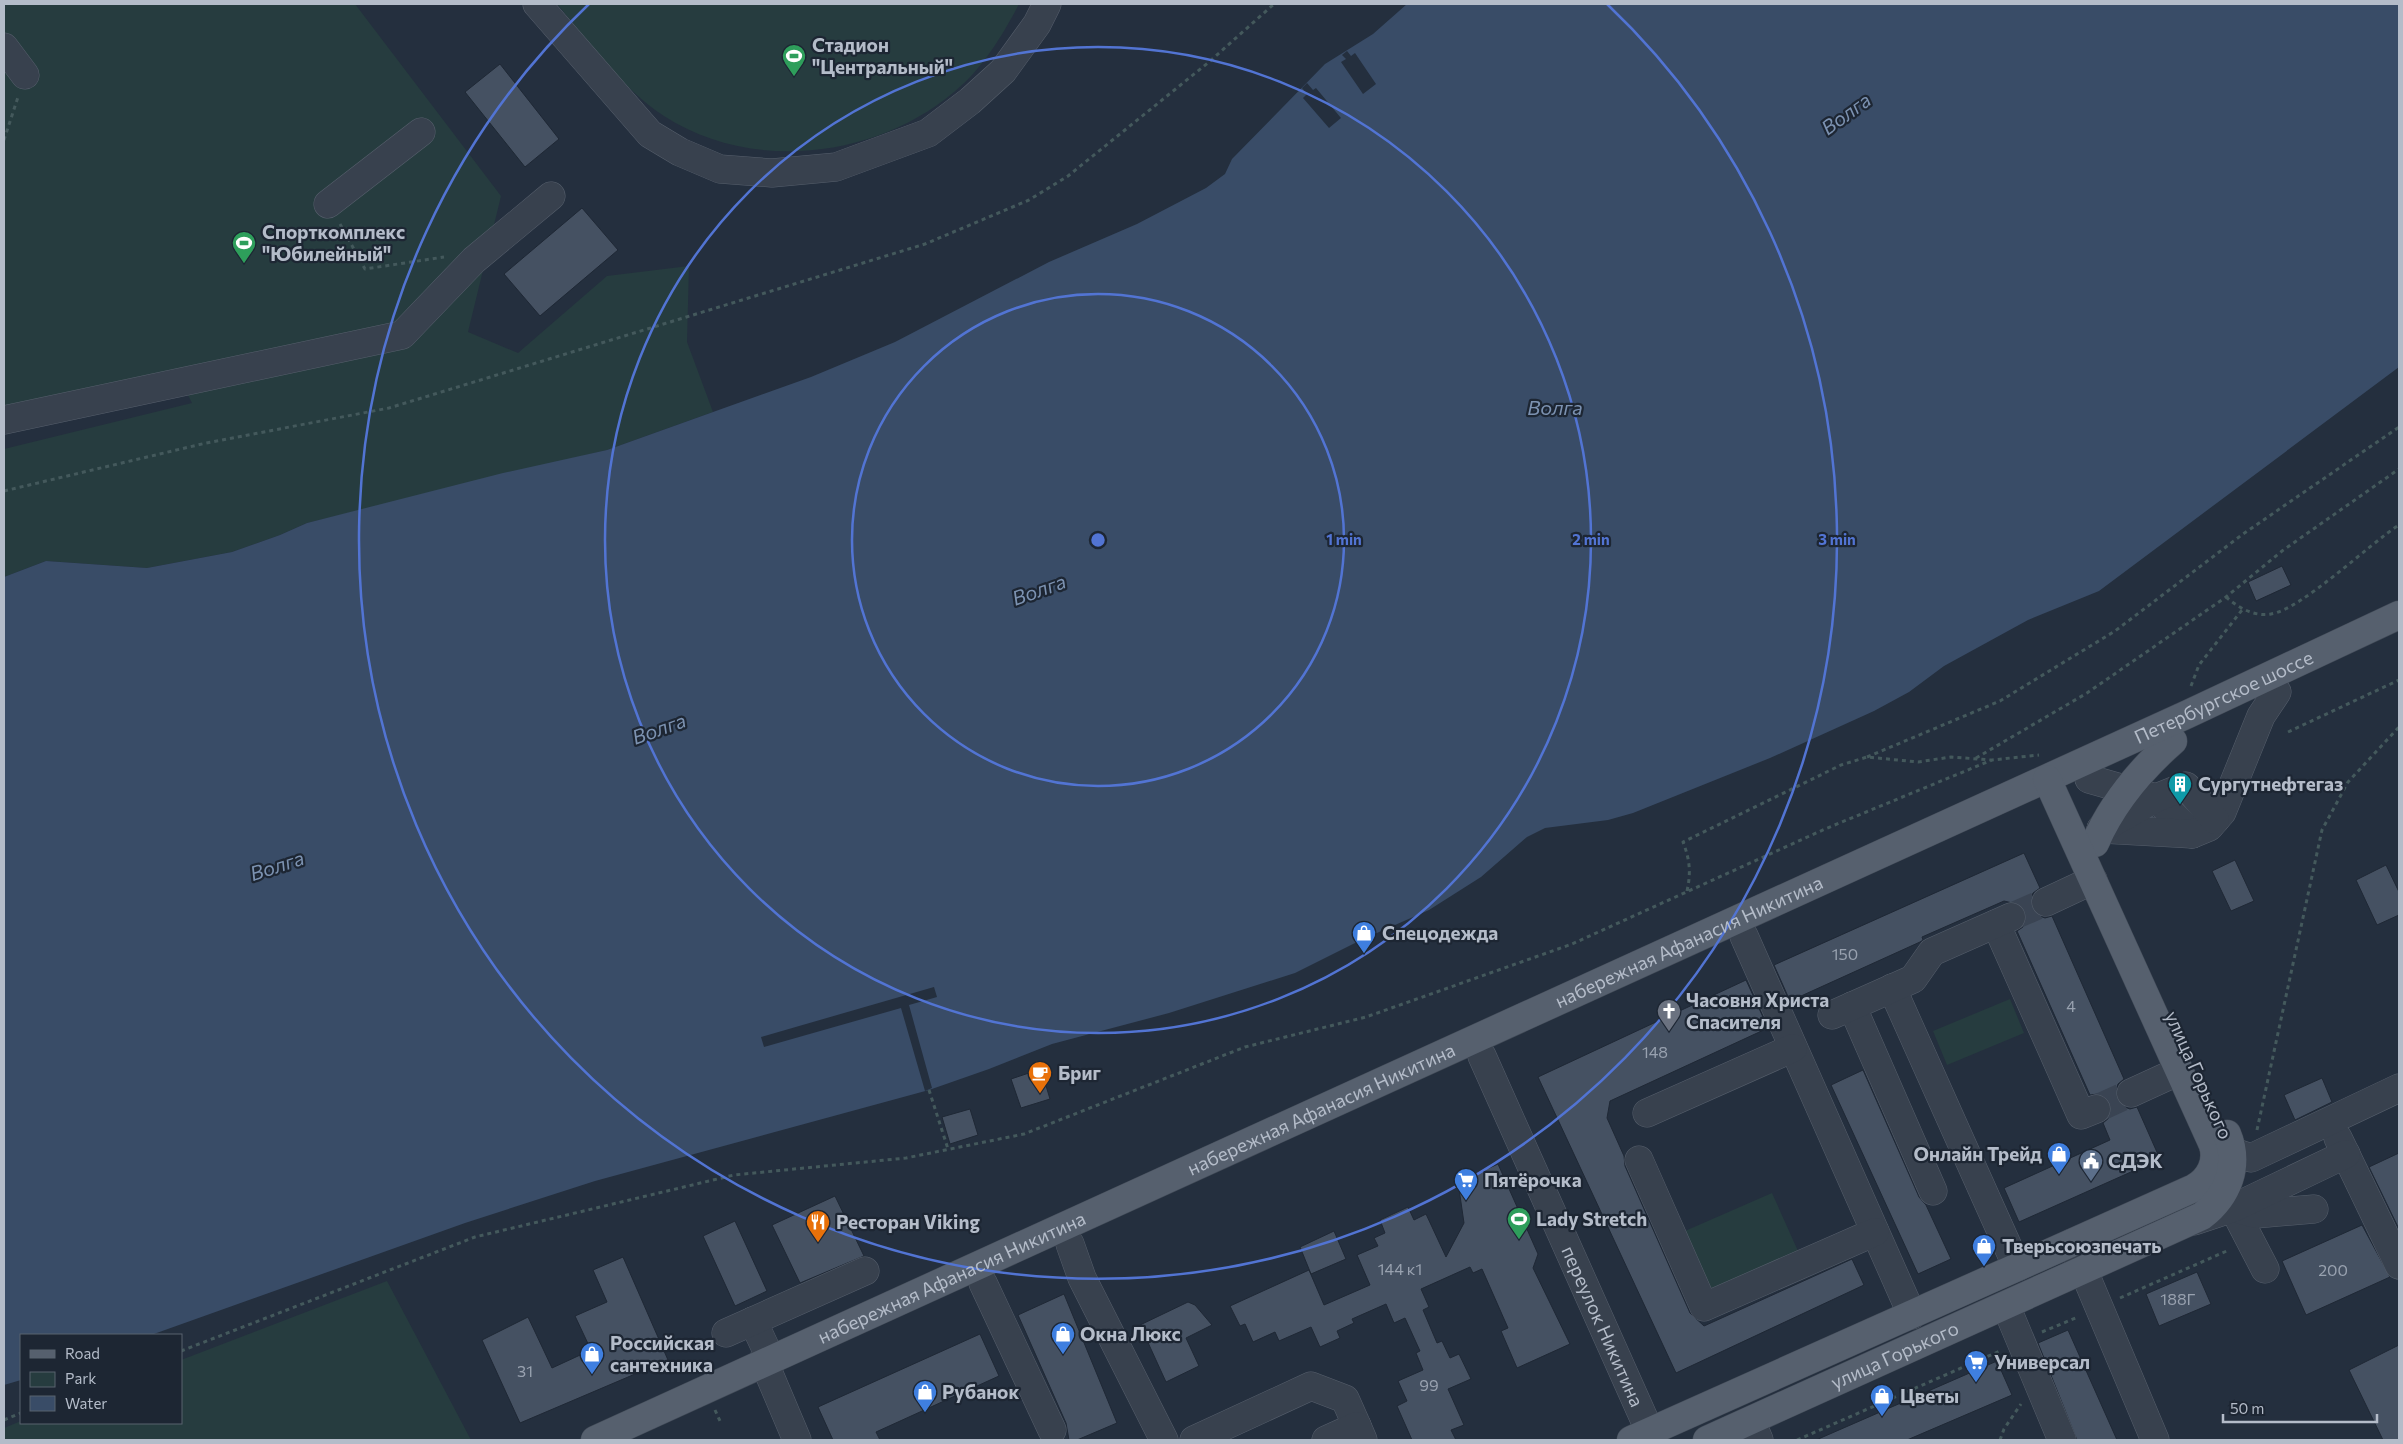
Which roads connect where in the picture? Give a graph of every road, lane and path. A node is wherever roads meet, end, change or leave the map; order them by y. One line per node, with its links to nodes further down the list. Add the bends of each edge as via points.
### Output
1 (537, 4): 2 (street, via 650,134 680,152 720,169 772,173 836,167 928,133 1003,71 1037,24)
2 (1047, 4)
3 (1274, 4): 14 (path, via 1209,62 1068,176 1029,200 926,244 390,408 206,443)
4 (4, 47): 5 (street)
5 (25, 75): 7 (path)
6 (421, 132): 9 (street)
7 (4, 140)
8 (551, 196): 10 (street)
9 (328, 204): 10 (path, via 365,269 446,256)
10 (474, 260): 11 (street, via 402,335)
11 (4, 420)
12 (2399, 427): 26 (path, via 2242,534 2115,631 2000,701)
13 (2399, 468): 16 (path, via 2282,551)
14 (4, 490)
15 (2399, 525): 17 (path, via 2295,604 2270,614)
16 (2226, 597): 17 (path); 27 (path, via 2087,693)
17 (2242, 610): 21 (path, via 2199,665)
18 (2399, 615): 29 (main road, Петербургское шоссе)
19 (2399, 635): 22 (main road, Петербургское шоссе)
20 (2399, 680): 24 (path)
21 (2189, 692)
22 (2277, 692): 25 (main road, Петербургское шоссе); 32 (street, via 2261,716 2222,812)
23 (2399, 727): 50 (path, via 2348,782 2322,830)
24 (2288, 732)
25 (2173, 741): 29 (main road, Петербургское шоссе); 30 (main road)
26 (1868, 757): 27 (path, via 1918,762 1951,757); 36 (path, via 1841,765 1683,842 1691,874)
27 (1976, 758): 28 (path)
28 (1992, 760): 29 (path); 36 (path, via 1825,829)
29 (2062, 779): 30 (street); 34 (main road, улица Горького); 35 (main road); 38 (main road, набережная Афанасия Никитина); 70 (main road, набережная Афанасия Никитина)
30 (2126, 790): 31 (street); 34 (main road)
31 (2156, 798): 32 (street, via 2186,786); 33 (street); 34 (street)
32 (2215, 820): 33 (street, via 2209,827)
33 (2192, 834): 34 (street)
34 (2098, 836): 50 (main road, улица Горького, via 2224,1128)
35 (2093, 880): 37 (street); 42 (main road)
36 (1687, 892): 49 (path, via 1572,944 1375,1014 1245,1047 1024,1134)
37 (2046, 902)
38 (1744, 936): 40 (street); 41 (main road, набережная Афанасия Никитина)
39 (1892, 988): 46 (street, via 1913,979 1932,952 2004,920 2081,1115); 53 (street, via 1842,1010); 60 (street)
40 (1793, 1048): 47 (street); 56 (street)
41 (1482, 1056): 58 (main road, набережная Афанасия Никитина); 77 (street, переулок Никитина)
42 (2179, 1071): 45 (street); 50 (main road)
43 (2399, 1088): 48 (street)
44 (928, 1090): 49 (path)
45 (2131, 1093)
46 (2096, 1108)
47 (1647, 1113)
48 (2330, 1121): 50 (street); 51 (street)
49 (948, 1150): 69 (path, via 906,1158 734,1175 475,1237)
50 (2227, 1154): 54 (street); 57 (main road, улица Горького, via 2194,1188)
51 (2346, 1154): 54 (street); 59 (street)
52 (1639, 1160): 56 (street, via 1704,1307)
53 (1933, 1190)
54 (2229, 1200): 55 (street, via 2256,1214); 61 (street); 63 (main road, улица Горького, via 2194,1221)
55 (2314, 1209)
56 (1875, 1232): 66 (street)
57 (2072, 1243): 60 (main road, улица Горького); 63 (street)
58 (1070, 1244): 64 (main road, набережная Афанасия Никитина); 81 (street, via 1082,1278)
59 (2399, 1265)
60 (2017, 1267): 66 (main road, улица Горького)
61 (2265, 1269)
62 (865, 1271): 67 (street)
63 (2084, 1272): 65 (main road, улица Горького); 87 (street)
64 (983, 1283): 70 (main road, набережная Афанасия Никитина); 74 (street)
65 (2006, 1306): 71 (street); 75 (main road, улица Горького)
66 (1912, 1315): 77 (main road, улица Горького)
67 (753, 1321): 68 (street); 70 (street, via 766,1349)
68 (726, 1333)
69 (182, 1351)
70 (767, 1371): 78 (main road, набережная Афанасия Никитина); 79 (main road, набережная Афанасия Никитина); 80 (street)
71 (2037, 1381): 85 (path); 86 (street)
72 (20, 1413): 73 (path)
73 (4, 1420)
74 (1052, 1430)
75 (1755, 1430): 84 (main road, улица Горького)
76 (1360, 1433): 82 (street, via 1345,1399 1311,1386); 83 (street)
77 (1640, 1436)
78 (595, 1440)
79 (641, 1440)
80 (797, 1440)
81 (1164, 1440)
82 (1194, 1440)
83 (1326, 1440)
84 (1707, 1440)
85 (2000, 1440)
86 (2062, 1440)
87 (2155, 1440)

